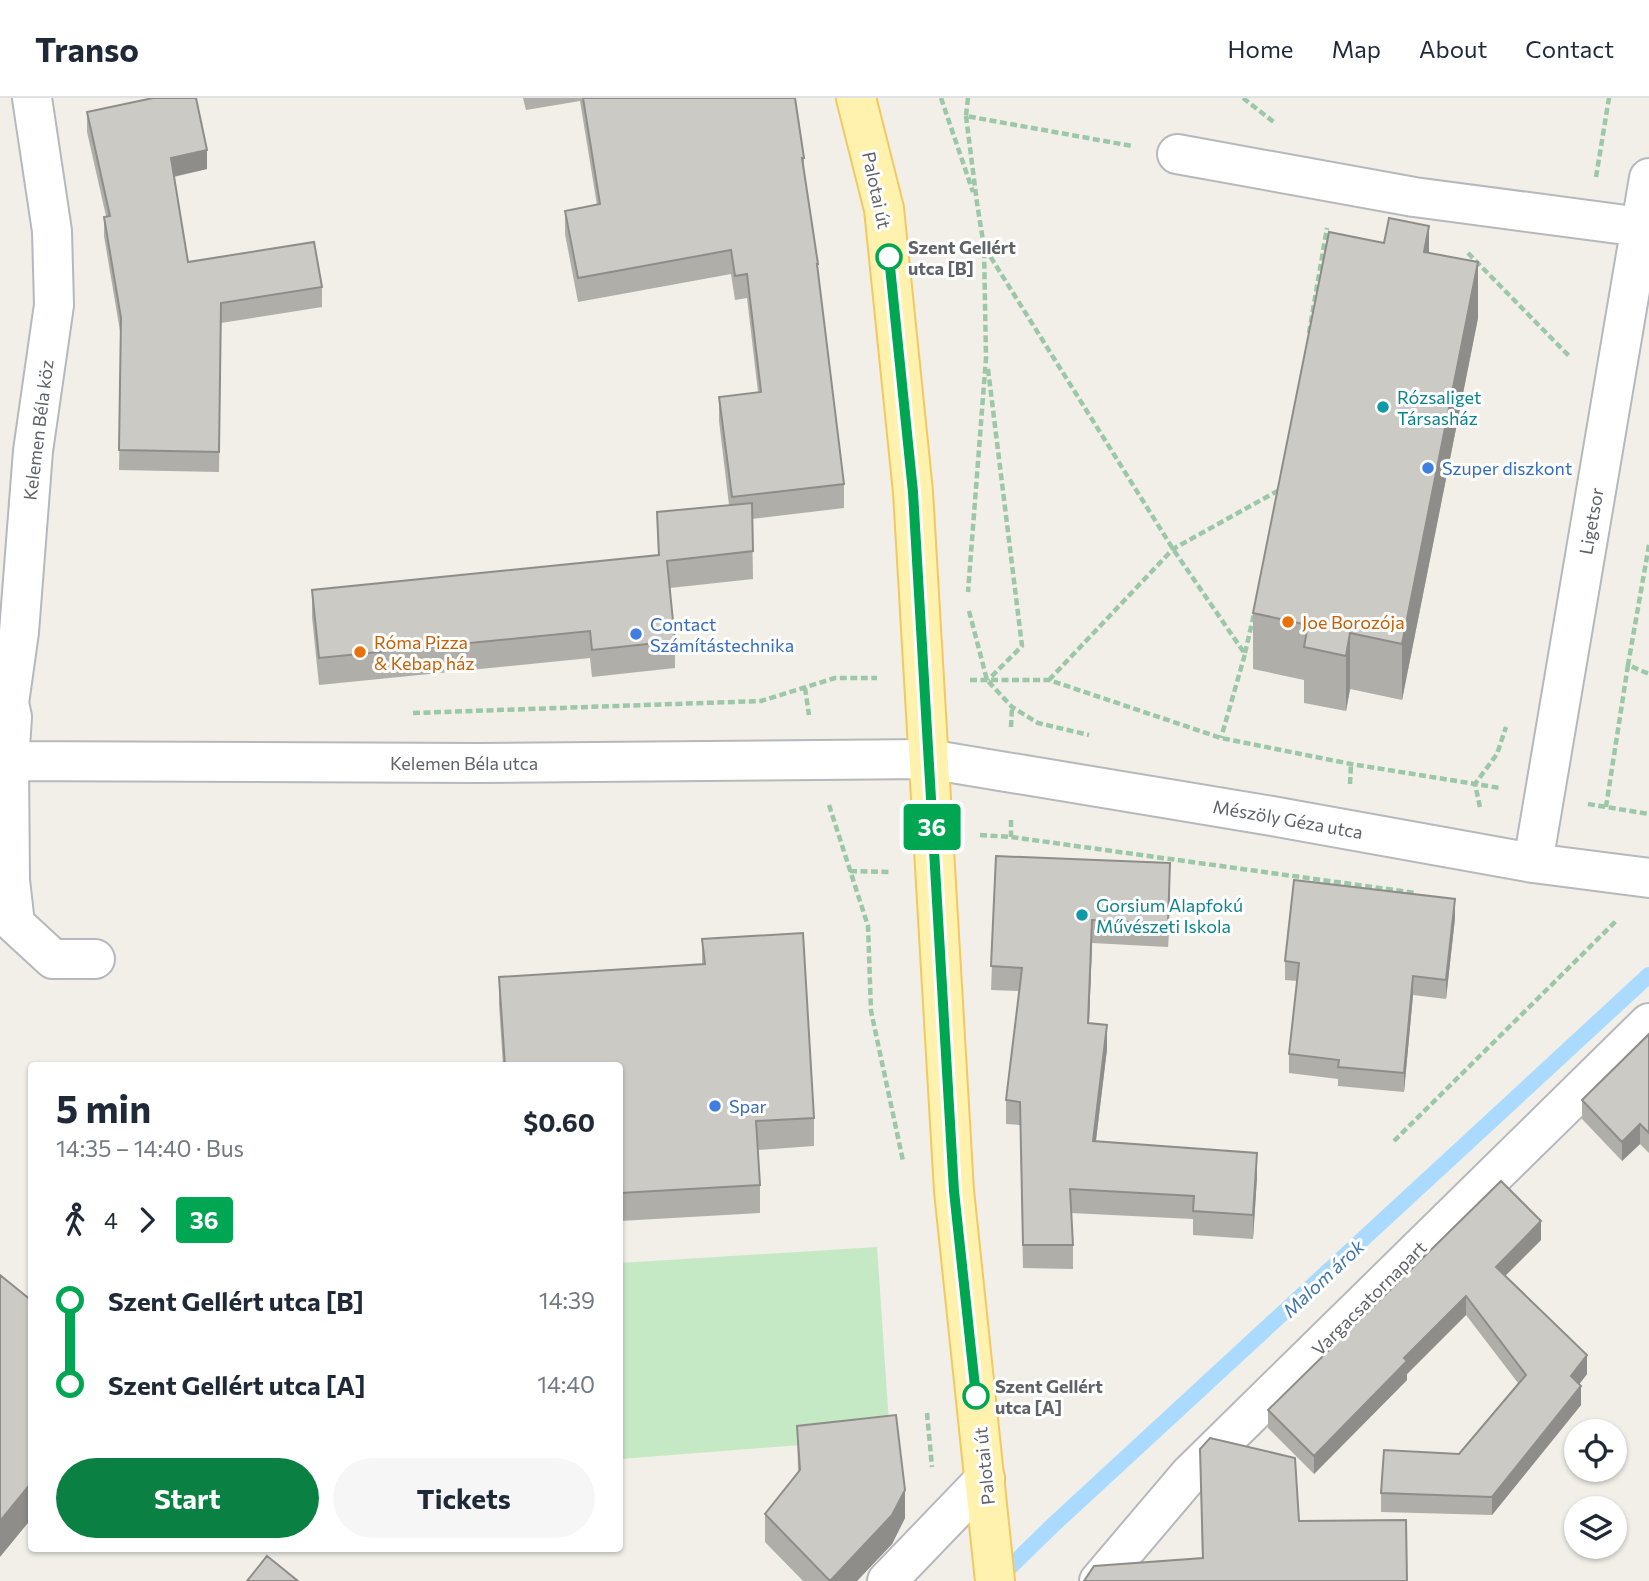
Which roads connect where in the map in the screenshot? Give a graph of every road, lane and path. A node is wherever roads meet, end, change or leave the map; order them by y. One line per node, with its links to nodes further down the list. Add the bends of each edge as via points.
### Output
1 (32, 98): 32 (street, Kelemen Béla köz, via 52,231 54,305 33,451 9,703 12,717)
2 (856, 98): 23 (main road, Palotai út, via 884,209 913,492)
3 (942, 98): 10 (path)
4 (968, 98): 5 (path)
5 (966, 116): 6 (path); 10 (path)
6 (1177, 154): 8 (street)
7 (1649, 178): 11 (street, Ligetsor)
8 (1335, 182): 9 (street); 13 (path)
9 (1413, 197): 11 (street); 14 (path)
10 (977, 203): 12 (path)
11 (1641, 227): 34 (street, Ligetsor)
12 (984, 247): 15 (path); 18 (path)
13 (1307, 342)
14 (1570, 357)
15 (986, 358): 25 (path, via 967,604); 25 (path, via 1022,646)
16 (1279, 502): 18 (path, via 1282,489)
17 (1649, 545): 21 (path)
18 (1172, 549): 20 (path); 24 (path)
19 (1256, 603): 20 (path)
20 (1245, 654): 29 (path)
21 (1628, 665): 22 (path); 35 (path)
22 (1649, 674)
23 (923, 678): 26 (path, via 835,678); 30 (main road, Palotai út)
24 (1049, 680): 25 (path); 29 (path)
25 (987, 681): 28 (path, via 1038,723)
26 (806, 688): 27 (path, via 761,701); 31 (path)
27 (404, 713)
28 (1092, 736)
29 (1221, 738): 33 (path)
30 (928, 759): 31 (street, Kelemen Béla utca); 39 (street, Mészöly Géza utca); 50 (main road, Palotai út, via 954,1191)
31 (815, 760): 32 (street, Kelemen Béla utca); 48 (path, via 867,926 871,1011)
32 (4, 762): 45 (street, Kelemen Béla köz, via 15,923 53,959)
33 (1475, 784): 34 (path); 36 (path)
34 (1545, 796): 35 (path); 39 (street, Ligetsor)
35 (1606, 807): 37 (path)
36 (1481, 811)
37 (1649, 814)
38 (1011, 837): 41 (path)
39 (1533, 863): 40 (street, Mészöly Géza utca)
40 (1649, 878)
41 (1424, 894)
42 (1603, 919): 43 (path)
43 (1616, 920): 44 (path); 47 (path)
44 (1627, 922)
45 (95, 959)
46 (1649, 1023): 54 (street, Vargacsatornapart, via 1189,1475)
47 (1394, 1141)
48 (905, 1171)
49 (927, 1408): 51 (path, via 931,1463)
50 (987, 1494): 51 (street); 53 (main road, Palotai út)
51 (947, 1518): 52 (street)
52 (887, 1581)
53 (995, 1581)
54 (1099, 1581)

